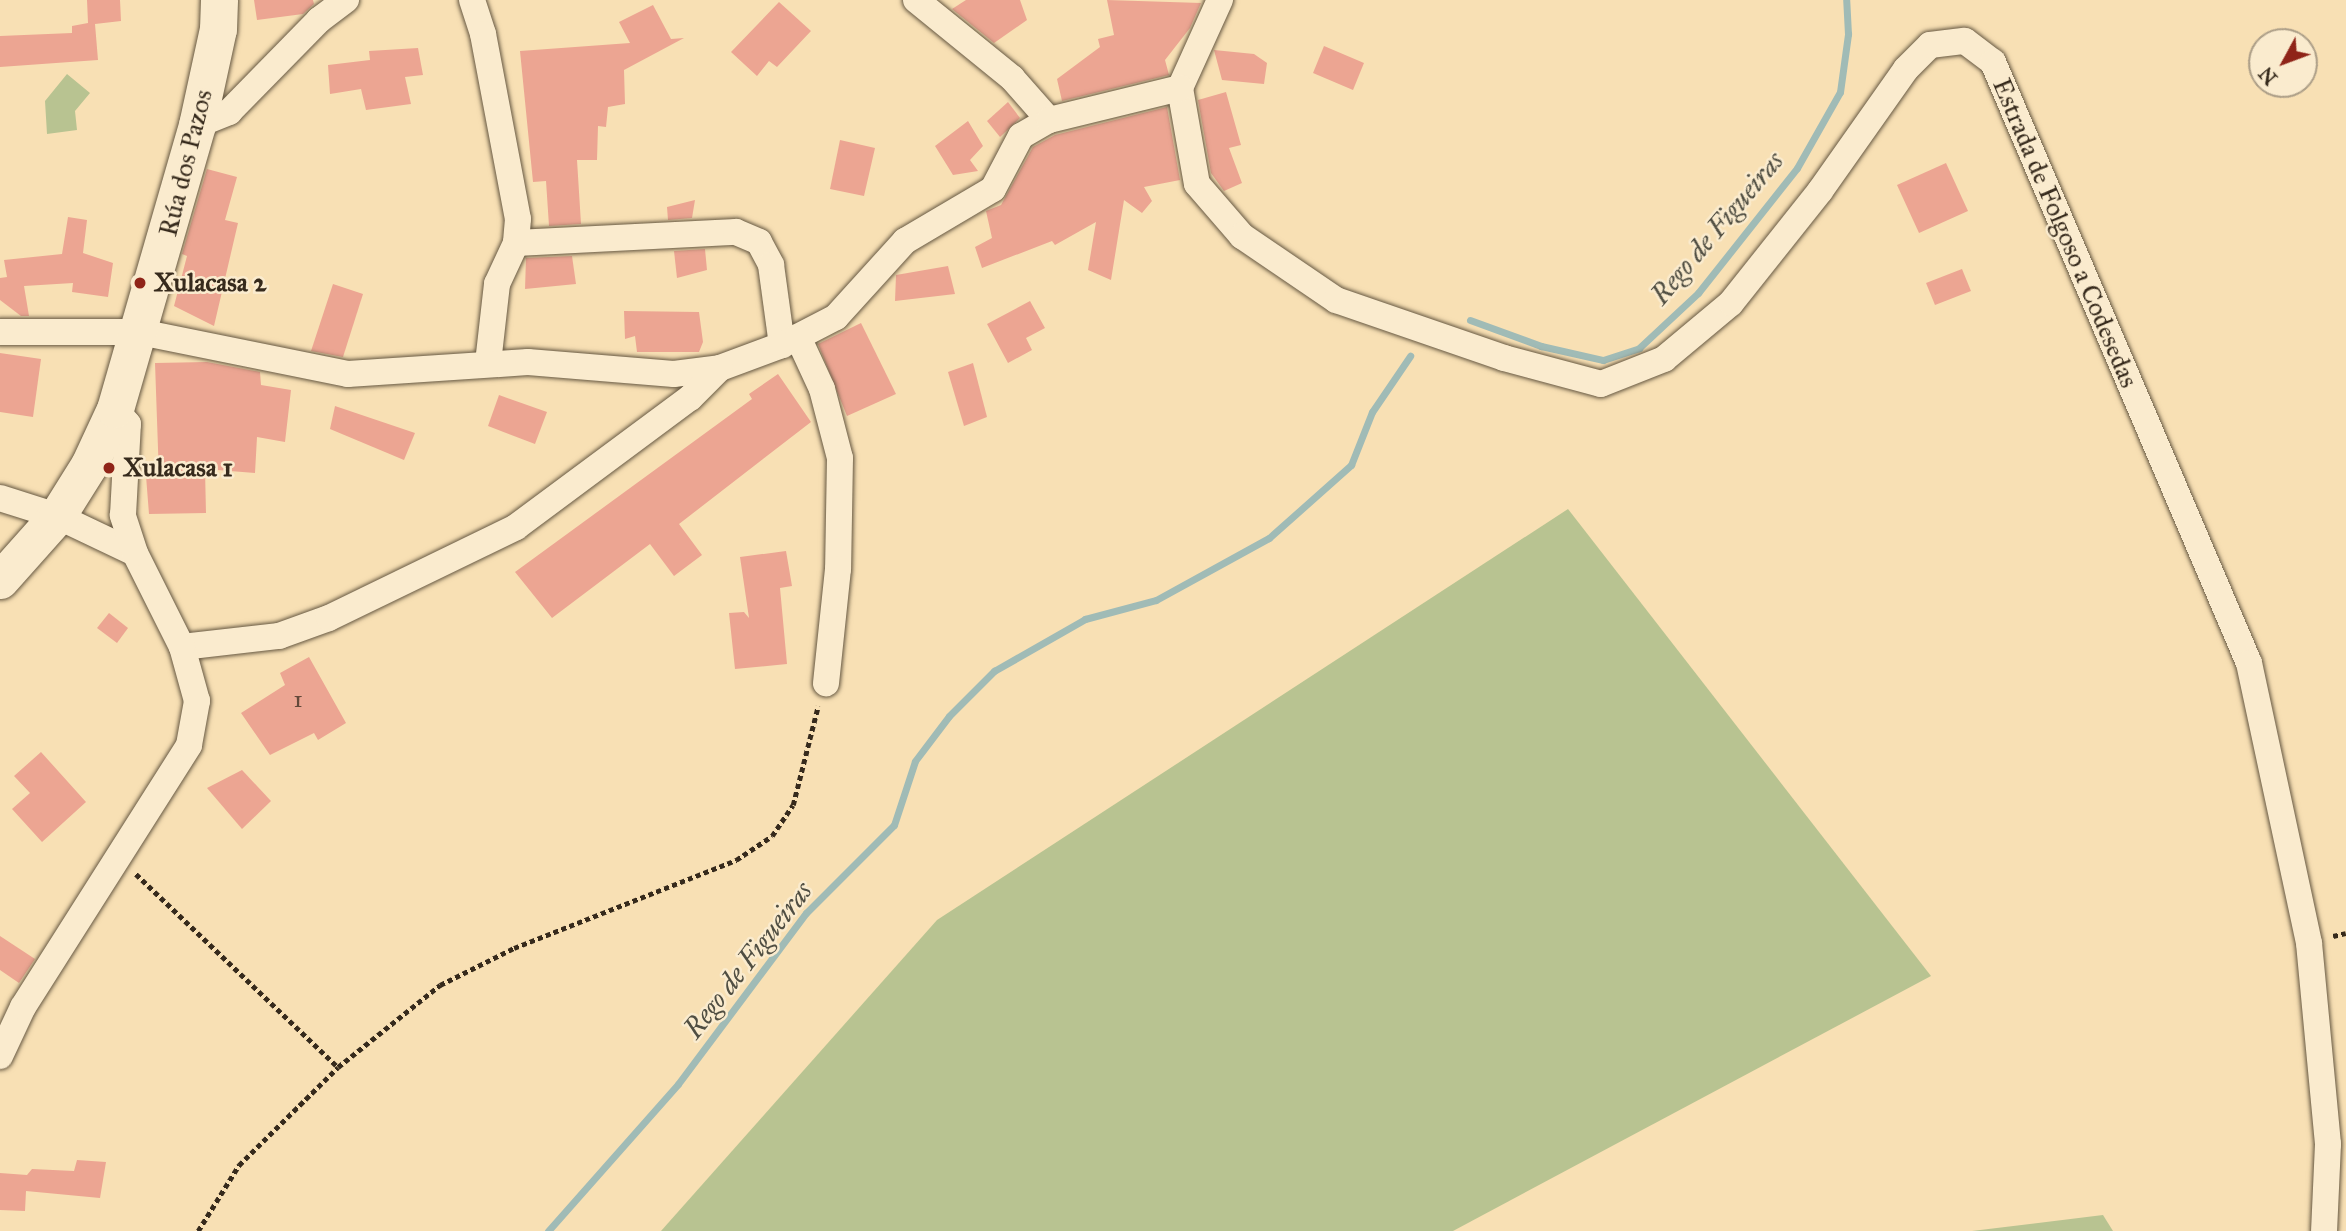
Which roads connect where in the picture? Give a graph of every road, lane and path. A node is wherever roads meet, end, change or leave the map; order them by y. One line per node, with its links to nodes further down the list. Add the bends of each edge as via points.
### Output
1 (219, 0): 8 (street, Rúa dos Pazos, via 218,29)
2 (346, 0): 8 (street, via 319,20 229,112)
3 (472, 0): 9 (street, via 509,161 518,219)
4 (916, 0): 7 (street, via 1013,78)
5 (1220, 0): 6 (street)
6 (1180, 88): 7 (street); 26 (street, Estrada de Folgoso a Codesedas, via 1197,184 1242,236 1336,300 1504,358 1601,384 1664,359 1731,303 1821,191 1906,69 1930,45 1965,41 1993,62 2249,663 2309,943 2328,1144)
7 (1049, 120): 12 (street, via 1021,136 993,189 905,241 836,317)
8 (197, 125): 11 (street, Rúa dos Pazos)
9 (516, 243): 12 (street, via 736,232 759,243 771,265); 13 (street, via 497,284)
10 (0, 332): 11 (street)
11 (140, 332): 13 (street, via 348,374); 15 (street, Rúa dos Pazos)
12 (790, 341): 14 (street); 21 (street, via 822,389 840,458 838,569)
13 (488, 363): 14 (street, via 674,374)
14 (720, 368): 20 (street, via 690,398 516,527 279,636)
15 (115, 409): 17 (street, Rúa dos Pazos, via 89,465); 18 (street, via 128,424 123,515)
16 (0, 498): 17 (street)
17 (57, 516): 18 (street); 19 (street, Rúa dos Pazos)
18 (135, 553): 20 (street)
19 (0, 580)
20 (182, 646): 22 (street, via 197,701 189,745)
21 (826, 683): 24 (path, via 793,805 772,836 736,860 514,947 440,985)
22 (115, 860): 23 (street, via 23,1007); 24 (path, via 144,880)
23 (0, 1056)
24 (338, 1067): 25 (path, via 239,1165)
25 (198, 1231)
26 (2325, 1231)

